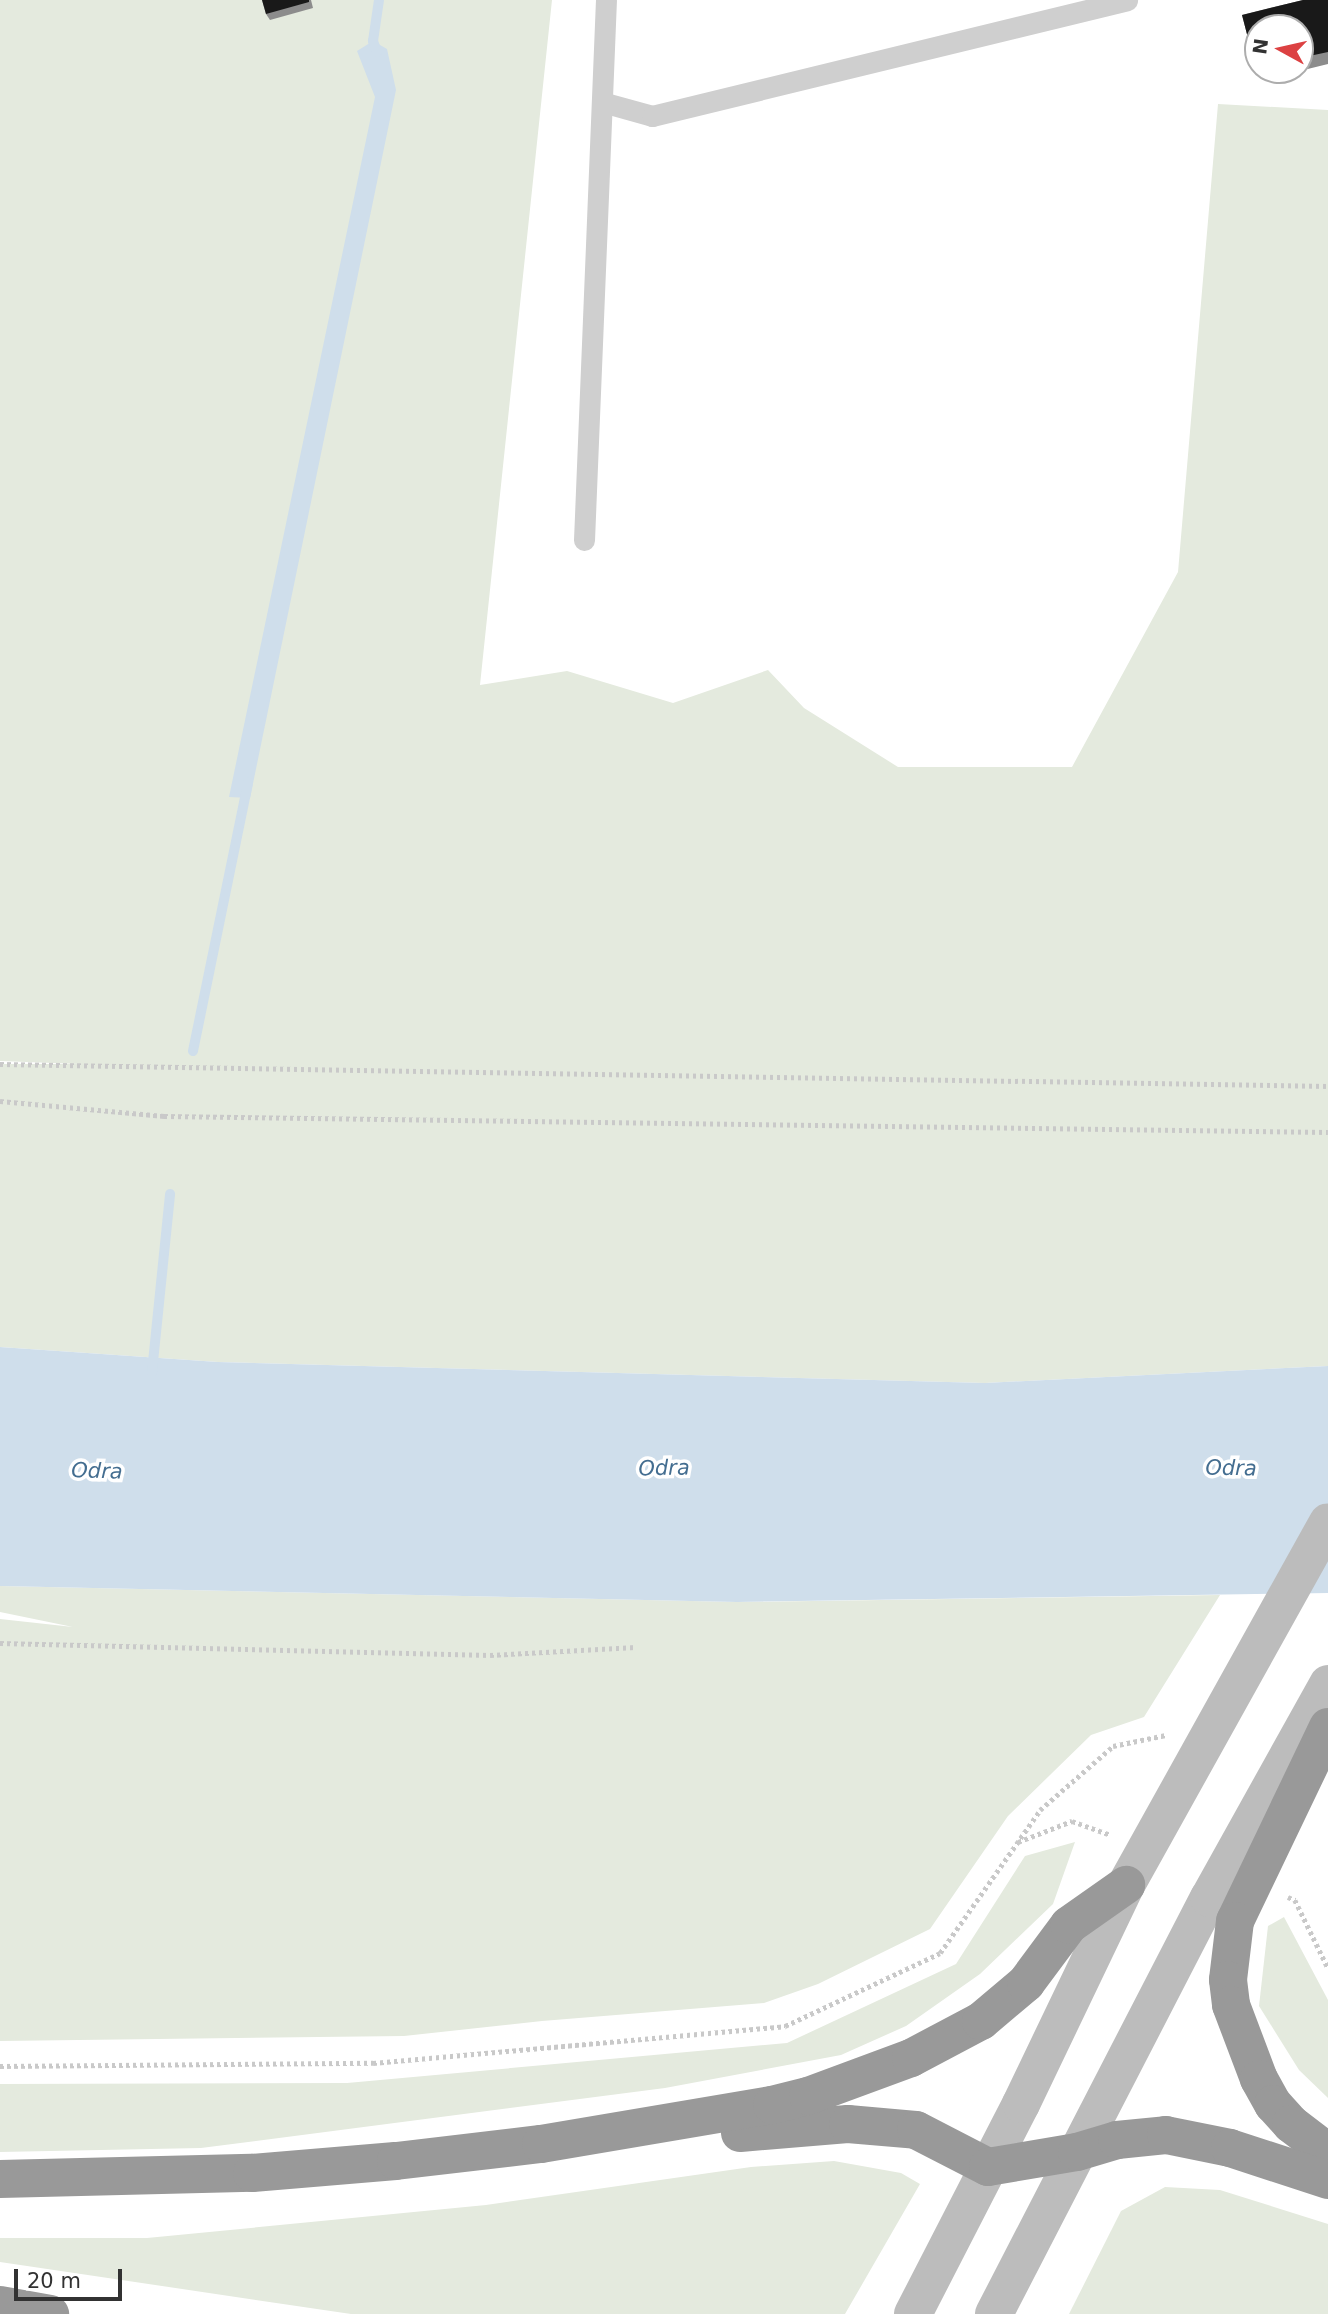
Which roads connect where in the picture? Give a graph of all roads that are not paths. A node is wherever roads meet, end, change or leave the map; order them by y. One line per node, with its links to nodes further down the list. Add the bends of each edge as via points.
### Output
1 (606, 0): 3 (lane)
2 (1127, 0): 3 (lane, via 652,116)
3 (602, 102): 4 (lane)
4 (584, 540)
5 (1328, 1522): 8 (main road)
6 (1328, 1684): 9 (main road)
7 (1328, 1727): 9 (highway)
8 (1126, 1885): 10 (highway, via 1069,1925 1026,1983 995,2011 911,2058 842,2086 772,2105); 13 (main road)
9 (1222, 1910): 11 (main road); 12 (highway, via 1231,2005 1248,2056 1273,2104)
10 (541, 2144): 13 (highway, via 648,2148 761,2130 848,2124 916,2130); 14 (highway, via 252,2173)
11 (1077, 2152): 13 (highway); 15 (highway, via 1117,2140 1166,2135 1230,2148); 19 (main road)
12 (1328, 2152)
13 (988, 2166): 18 (main road)
14 (0, 2179)
15 (1328, 2180)
16 (0, 2305): 17 (highway)
17 (50, 2314)
18 (913, 2314)
19 (994, 2314)

